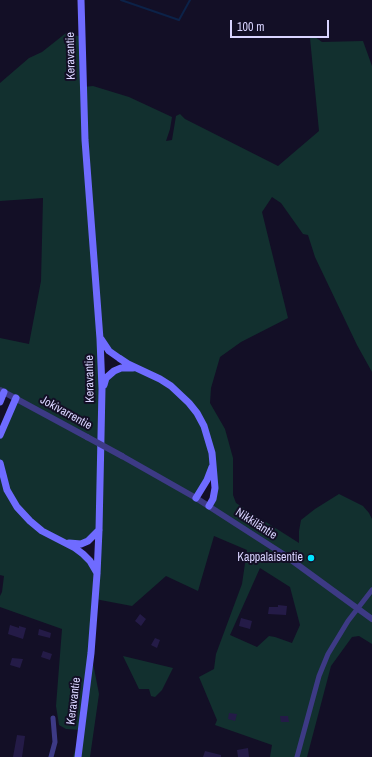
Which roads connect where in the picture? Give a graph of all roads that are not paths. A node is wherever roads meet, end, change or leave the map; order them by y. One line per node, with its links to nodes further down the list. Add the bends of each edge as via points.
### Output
1 (81, 0): 2 (main road, Keravantie, via 85,140)
2 (100, 339): 3 (main road, via 109,351); 4 (main road, Keravantie)
3 (136, 368): 4 (main road, via 114,371 106,378); 11 (main road, via 171,386 189,403 204,426)
4 (102, 389): 14 (main road, Keravantie)
5 (2, 391): 6 (street, Jokivarrentie); 7 (main road)
6 (16, 398): 8 (main road); 9 (street, Jokivarrentie, bridge)
7 (0, 402)
8 (0, 435)
9 (122, 456): 12 (street, Nikkiläntie)
10 (0, 463): 15 (main road, via 7,490 17,507 42,531)
11 (213, 463): 12 (main road, via 210,474); 13 (main road, via 215,490 214,499)
12 (196, 498): 13 (street, Nikkiläntie)
13 (209, 506): 18 (street, Nikkiläntie, via 283,554)
14 (99, 530): 15 (main road, via 81,544); 16 (main road, Keravantie)
15 (66, 543): 16 (main road, via 83,554)
16 (97, 574): 22 (main road, Keravantie, via 91,653)
17 (372, 590): 18 (street)
18 (357, 608): 19 (street, Nikkiläntie); 23 (street, via 328,654 319,676)
19 (372, 619)
20 (53, 718): 21 (street, via 55,742)
21 (51, 757)
22 (78, 757)
23 (297, 757)

